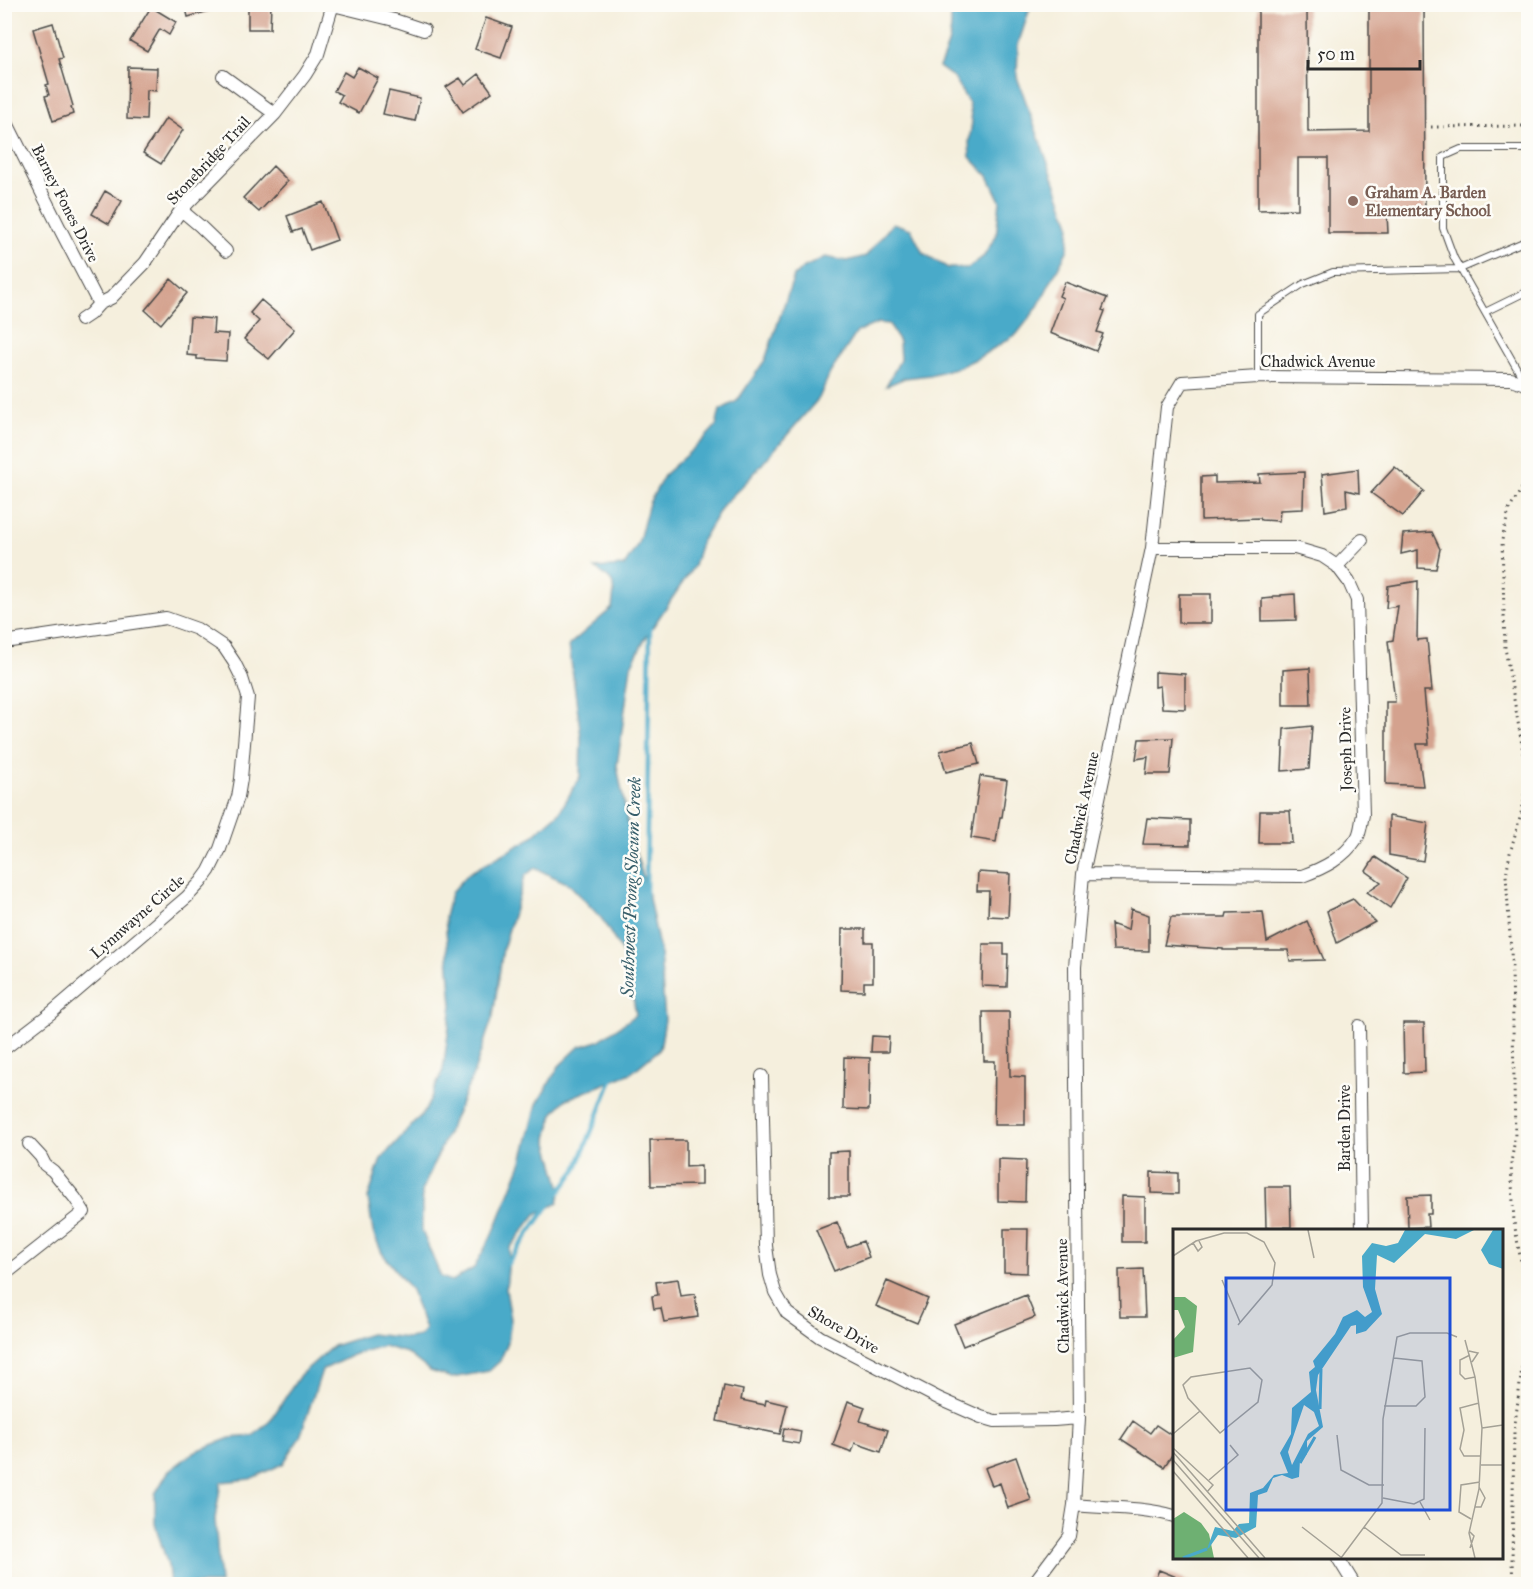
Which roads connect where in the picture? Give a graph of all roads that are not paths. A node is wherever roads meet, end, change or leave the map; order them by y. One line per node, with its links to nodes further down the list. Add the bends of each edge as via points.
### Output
1 (333, 5): 2 (street); 4 (street, Stonebridge Trail, via 318,54)
2 (424, 30)
3 (223, 76): 4 (street)
4 (275, 114): 7 (street, Stonebridge Trail)
5 (4, 117): 12 (street, Barney Fones Drive)
6 (1528, 148): 10 (lane, via 1461,148 1443,157 1443,228)
7 (181, 210): 9 (street); 12 (street, Stonebridge Trail, via 145,262 111,298)
8 (1528, 240): 10 (lane)
9 (226, 250)
10 (1460, 269): 13 (lane); 15 (lane, via 1333,272 1303,284 1258,314)
11 (1528, 291): 13 (lane)
12 (99, 303): 14 (street, Stonebridge Trail)
13 (1485, 312): 16 (lane)
14 (81, 320)
15 (1258, 378): 16 (street, Chadwick Avenue, via 1511,379); 18 (street, Chadwick Avenue, via 1182,382 1167,407)
16 (1527, 385)
17 (1362, 540): 19 (street)
18 (1152, 548): 19 (street, via 1295,548 1322,556); 21 (street, Chadwick Avenue)
19 (1337, 566): 21 (street, Joseph Drive, via 1357,600 1363,815 1358,837 1341,857 1302,876)
20 (4, 642): 23 (street, Lynnwayne Circle, via 166,618 197,629 224,647 248,697 238,797 209,871 187,897)
21 (1083, 874): 28 (street, Chadwick Avenue, via 1075,967)
22 (1359, 1026): 26 (street, Barden Drive)
23 (4, 1049)
24 (762, 1076): 28 (street, Shore Drive, via 766,1246 770,1275 787,1313 820,1337 981,1417 995,1421)
25 (29, 1144): 27 (street, via 84,1212)
26 (1362, 1229)
27 (4, 1275)
28 (1079, 1418): 29 (street, Chadwick Avenue)
29 (1074, 1505): 30 (street); 32 (street, Chadwick Avenue, via 1069,1536)
30 (1173, 1516)
31 (1339, 1559): 33 (street)
32 (1033, 1584)
33 (1354, 1584)

